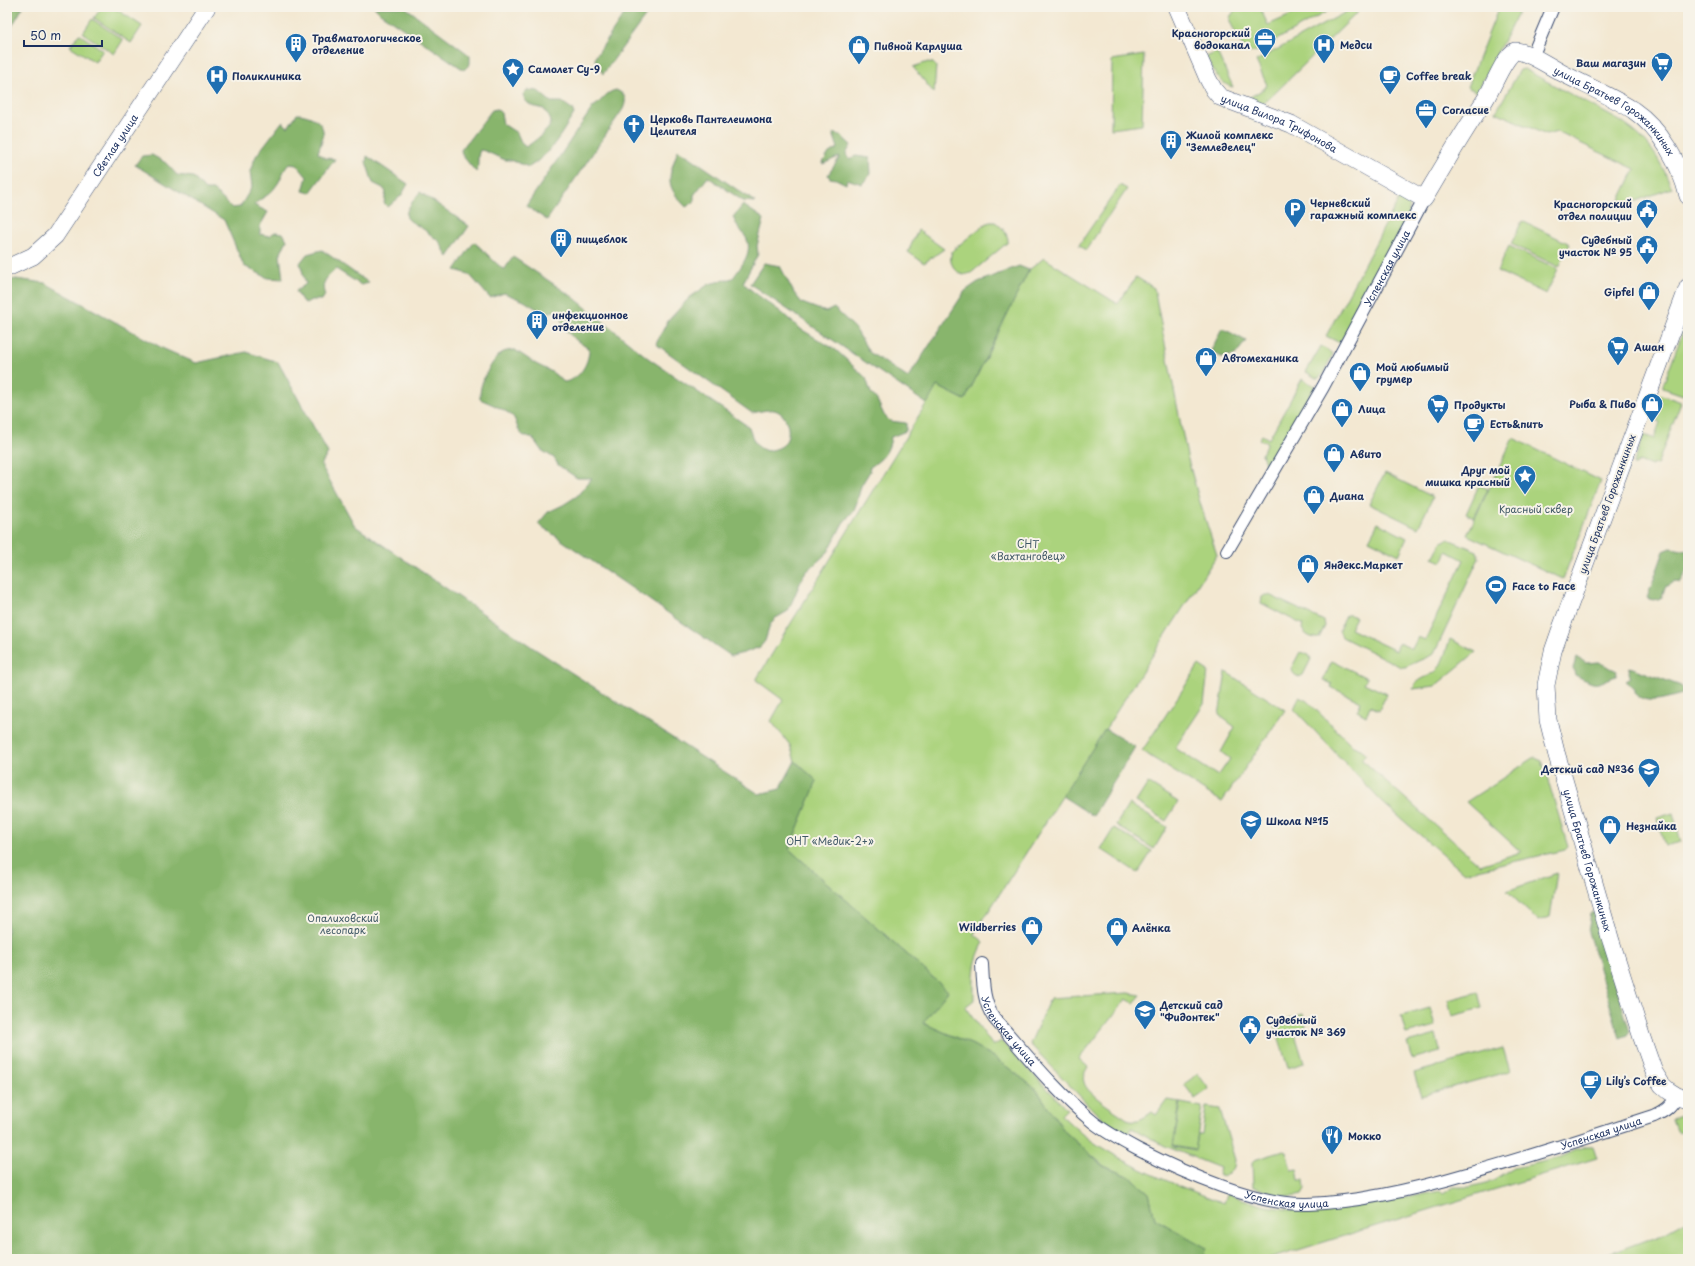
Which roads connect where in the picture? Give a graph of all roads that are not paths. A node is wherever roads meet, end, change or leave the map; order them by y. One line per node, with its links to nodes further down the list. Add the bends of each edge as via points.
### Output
1 (207, 7): 8 (street, Светлая улица, via 55,236 34,256)
2 (1177, 7): 7 (street, улица Вилора Трифонова, via 1208,79 1220,97 1291,124)
3 (1553, 7): 4 (street)
4 (1532, 57): 5 (street, улица Братьев Горожанкиных, via 1641,116 1661,138); 7 (street, Успенская улица, via 1518,51 1508,56)
5 (1685, 176): 6 (street, улица Братьев Горожанкиных)
6 (1688, 196)
7 (1424, 200): 10 (street, Успенская улица, via 1323,386)
8 (7, 268)
9 (1688, 287): 12 (street, улица Братьев Горожанкиных, via 1560,631 1549,669 1546,692 1548,720 1556,752 1642,1038 1654,1072 1662,1085)
10 (1227, 551)
11 (982, 964): 12 (street, Успенская улица, via 987,1008 1072,1104 1092,1122 1180,1170 1273,1200 1311,1204 1352,1200 1428,1185 1654,1116)
12 (1682, 1098)

